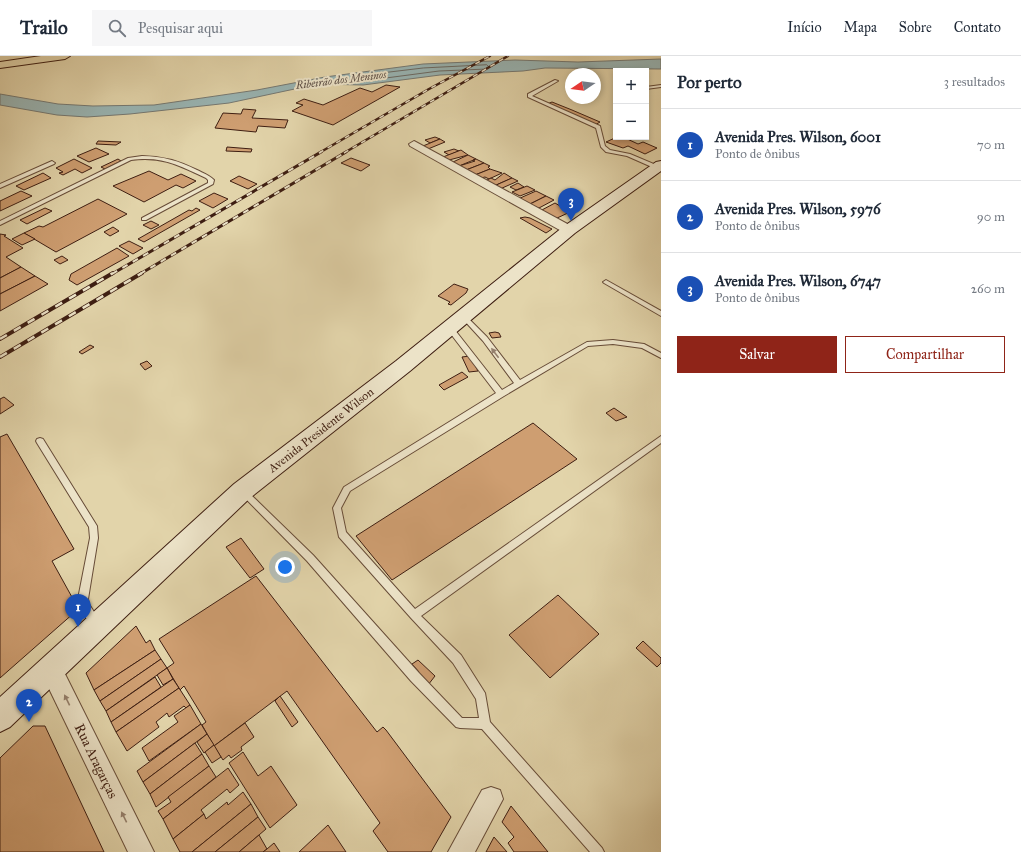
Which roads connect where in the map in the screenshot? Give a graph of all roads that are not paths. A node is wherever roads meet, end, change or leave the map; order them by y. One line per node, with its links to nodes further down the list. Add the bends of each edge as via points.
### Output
1 (40, 56): 3 (main road)
2 (65, 56): 4 (main road)
3 (0, 62)
4 (0, 65)
5 (556, 82): 10 (lane, via 530,97 598,127 603,147 608,151 628,155)
6 (661, 86): 7 (lane)
7 (649, 88)
8 (414, 144): 14 (street)
9 (52, 163): 11 (lane)
10 (660, 167): 14 (main road, Avenida Presidente Wilson)
11 (0, 186)
12 (144, 219): 13 (lane, via 210,184 211,180 165,157 130,159)
13 (0, 223)
14 (569, 230): 17 (main road, Avenida Presidente Wilson)
15 (606, 282): 16 (lane)
16 (661, 314)
17 (456, 322): 19 (lane, one-way to 17, via 485,339); 20 (lane); 23 (main road, Avenida Presidente Wilson)
18 (661, 356): 19 (lane, via 644,346 613,342 587,344)
19 (519, 384): 20 (lane)
20 (501, 394): 24 (lane, via 347,489 337,508 342,534)
21 (661, 439): 24 (lane)
22 (40, 441): 25 (lane, via 93,526 94,538 83,599)
23 (242, 491): 25 (main road, Avenida Presidente Wilson); 28 (lane, via 310,558 415,677 460,723)
24 (414, 615): 28 (lane, via 457,659 481,696)
25 (98, 627): 26 (main road, Avenida Presidente Wilson)
26 (52, 670): 27 (main road, Avenida Presidente Wilson); 30 (street, Rua Aragarças, one-way to 26)
27 (0, 717)
28 (485, 724): 32 (lane)
29 (491, 799): 31 (street)
30 (141, 852)
31 (461, 852)
32 (598, 852)

